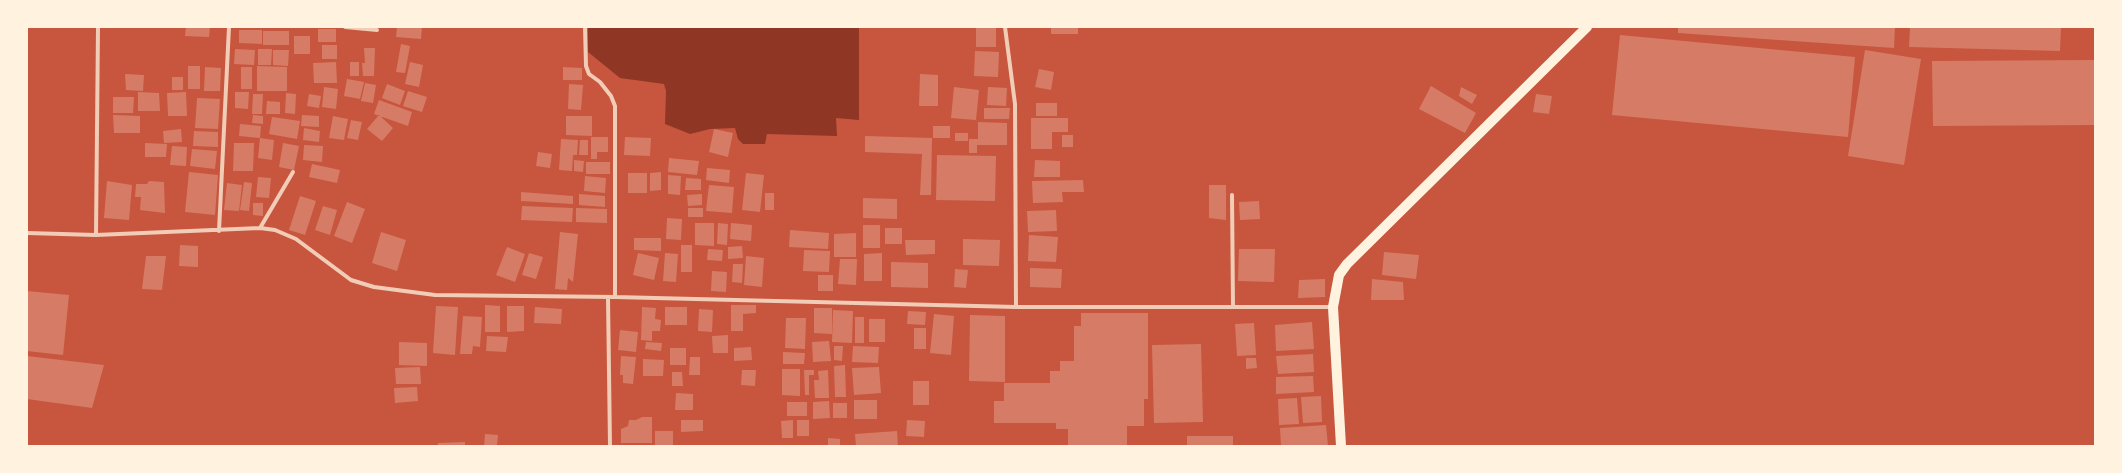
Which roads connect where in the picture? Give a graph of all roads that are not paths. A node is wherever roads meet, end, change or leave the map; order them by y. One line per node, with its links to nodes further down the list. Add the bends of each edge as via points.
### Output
1 (98, 27): 13 (street)
2 (229, 27): 11 (street)
3 (345, 27): 7 (street)
4 (584, 27): 15 (street, via 586,66 589,74 600,82 615,106)
5 (1005, 27): 16 (street, via 1015,104)
6 (1587, 27): 18 (main road, via 1347,264 1339,275)
7 (377, 30)
8 (293, 172): 10 (street)
9 (1232, 195): 17 (street)
10 (260, 228): 11 (street); 14 (street, via 275,230 296,239 351,280 374,287 435,295)
11 (220, 231): 13 (street)
12 (27, 233): 13 (street)
13 (96, 235)
14 (608, 296): 15 (street); 19 (street)
15 (616, 296): 16 (street)
16 (1016, 307): 17 (street)
17 (1233, 307): 18 (street)
18 (1333, 307): 20 (main road)
19 (610, 446)
20 (1341, 446)

